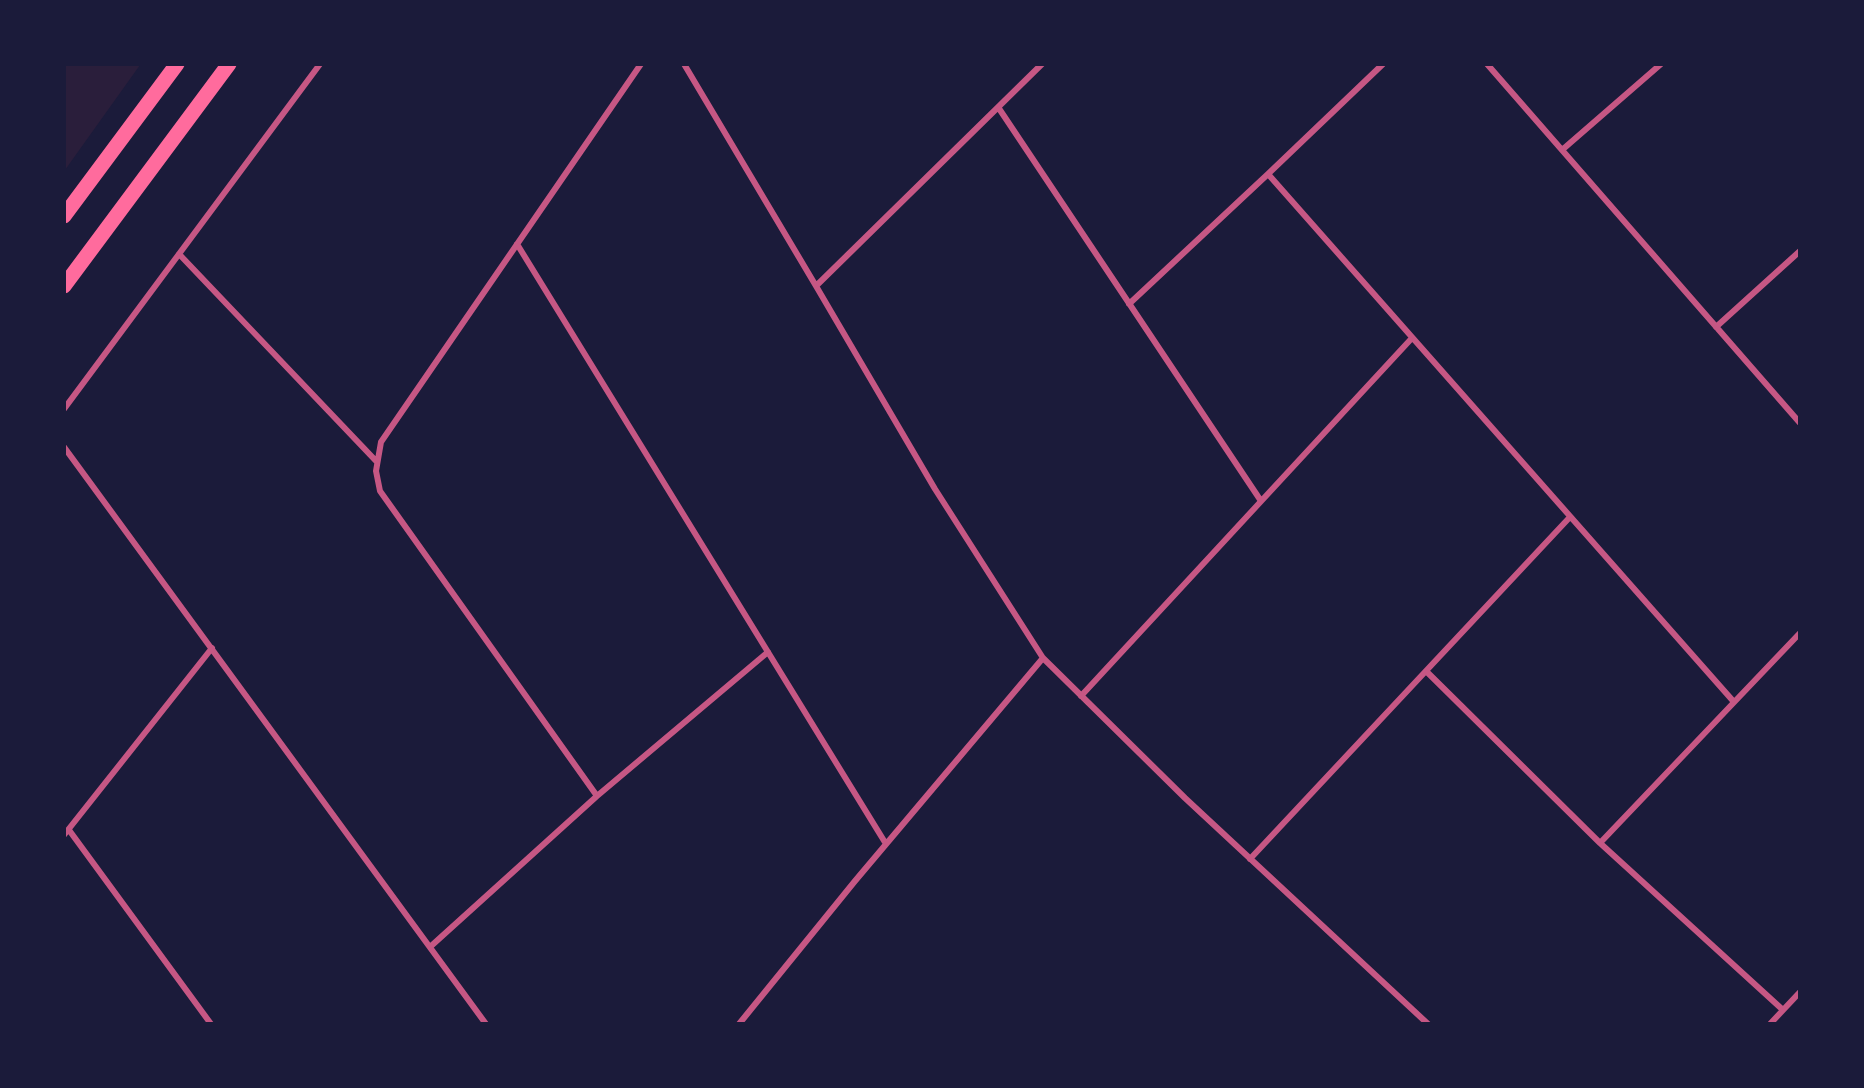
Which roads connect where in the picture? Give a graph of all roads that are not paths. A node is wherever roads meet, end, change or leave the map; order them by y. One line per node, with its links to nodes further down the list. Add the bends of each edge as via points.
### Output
1 (177, 64): 13 (main road)
2 (229, 64): 17 (main road)
3 (320, 64): 16 (street)
4 (641, 64): 14 (street)
5 (684, 64): 18 (street)
6 (1042, 64): 10 (street)
7 (1383, 64): 12 (street)
8 (1487, 64): 11 (street)
9 (1661, 64): 11 (street)
10 (998, 107): 18 (street); 19 (street)
11 (1562, 150): 20 (street)
12 (1268, 174): 19 (street); 21 (street)
13 (64, 216)
14 (517, 244): 25 (street, via 381,442); 30 (street)
15 (1800, 251): 20 (street)
16 (179, 254): 22 (street); 25 (street)
17 (64, 286)
18 (816, 286): 31 (street, via 935,489)
19 (1129, 304): 26 (street)
20 (1716, 327): 23 (street)
21 (1412, 338): 26 (street); 27 (street)
22 (64, 409)
23 (1800, 423)
24 (64, 447): 29 (street)
25 (378, 462): 35 (street, via 380,491)
26 (1261, 501): 33 (street)
27 (1570, 517): 32 (street); 34 (street)
28 (1800, 633): 34 (street)
29 (212, 648): 36 (street); 40 (street)
30 (768, 652): 35 (street); 38 (street)
31 (1043, 658): 33 (street); 38 (street)
32 (1426, 671): 37 (street); 39 (street)
33 (1081, 696): 39 (street)
34 (1734, 702): 37 (street)
35 (597, 796): 40 (street)
36 (67, 832): 43 (street)
37 (1600, 843): 42 (street)
38 (886, 844): 45 (street)
39 (1250, 859): 46 (street)
40 (430, 947): 44 (street)
41 (1800, 992): 42 (street)
42 (1783, 1010): 47 (street)
43 (211, 1023)
44 (486, 1023)
45 (739, 1023)
46 (1428, 1023)
47 (1770, 1023)

